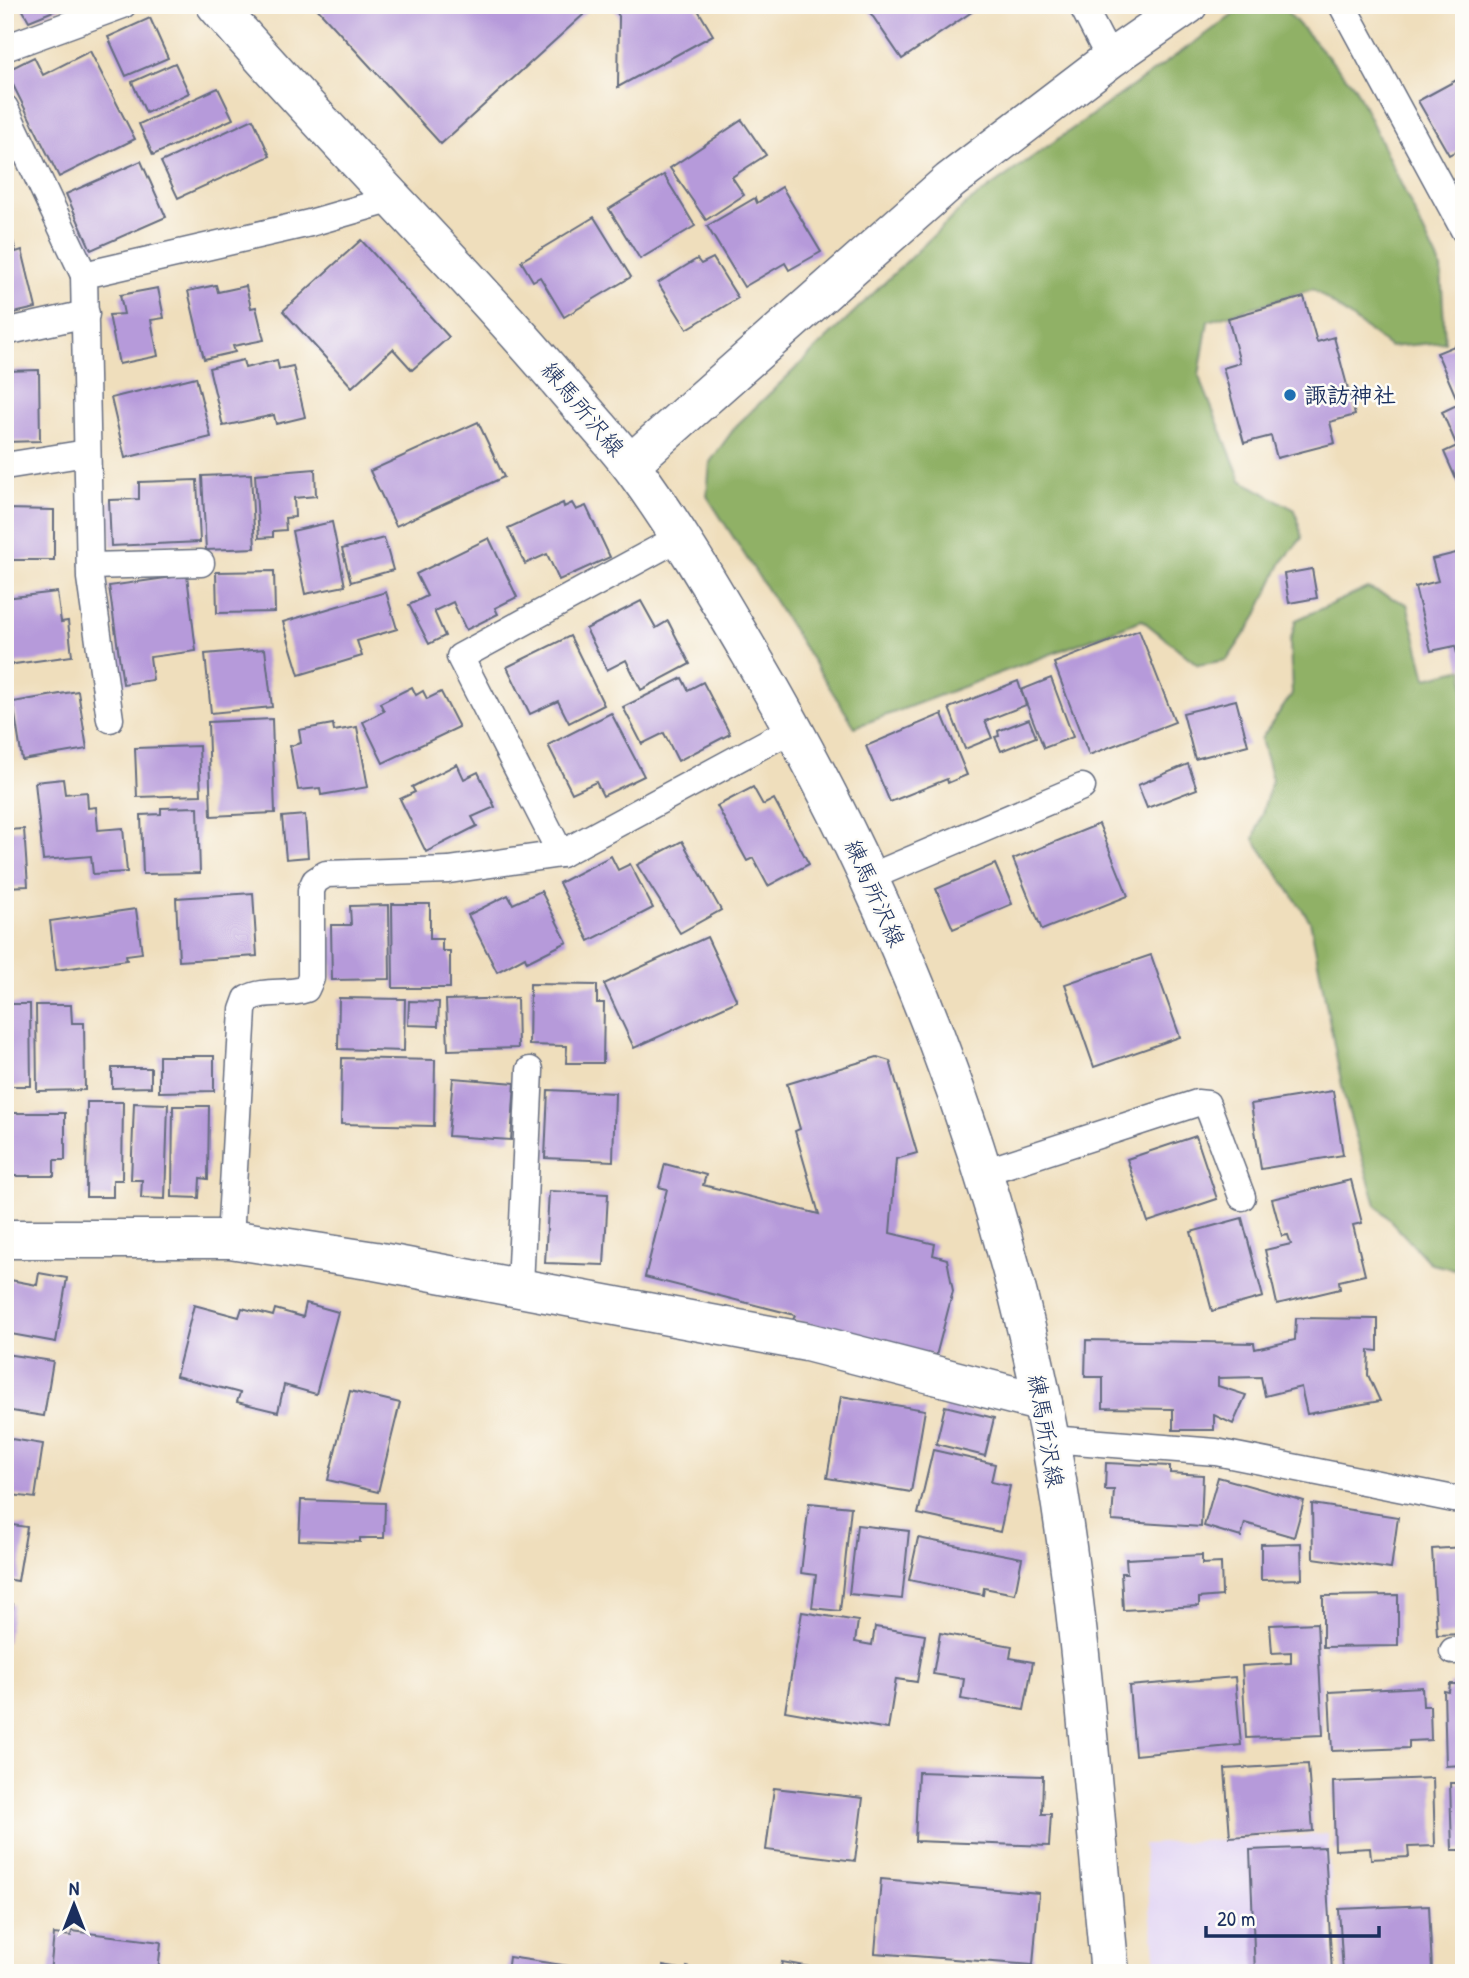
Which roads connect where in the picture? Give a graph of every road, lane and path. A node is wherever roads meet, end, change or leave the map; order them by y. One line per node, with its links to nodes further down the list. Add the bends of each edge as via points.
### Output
1 (123, 5): 6 (lane)
2 (216, 5): 9 (main road, 練馬所沢線)
3 (1082, 5): 7 (lane)
4 (1188, 5): 7 (main road)
5 (1342, 5): 10 (lane)
6 (5, 48)
7 (1110, 59): 15 (main road, via 950,181)
8 (5, 108): 11 (lane)
9 (393, 199): 11 (lane); 15 (main road, 練馬所沢線, via 514,327)
10 (1464, 230)
11 (84, 275): 12 (lane)
12 (86, 314): 13 (lane); 14 (lane)
13 (5, 332)
14 (87, 453): 16 (lane); 19 (lane)
15 (630, 464): 17 (main road, 練馬所沢線)
16 (5, 466)
17 (681, 536): 21 (main road, 練馬所沢線); 23 (lane, via 460,657)
18 (201, 563): 19 (lane)
19 (90, 566): 20 (lane)
20 (110, 719)
21 (794, 728): 23 (lane); 24 (main road, 練馬所沢線)
22 (1082, 787): 24 (lane)
23 (561, 854): 29 (lane, via 449,870 326,874 315,881 311,890 311,978 306,989 257,993 247,999 243,1010)
24 (870, 877): 26 (main road, 練馬所沢線, via 931,1023)
25 (530, 1070): 30 (lane)
26 (984, 1172): 27 (lane, via 1197,1103 1207,1104); 31 (main road, 練馬所沢線)
27 (1242, 1197)
28 (5, 1239): 29 (main road)
29 (230, 1239): 30 (main road)
30 (520, 1286): 31 (main road, via 807,1342)
31 (1043, 1402): 32 (main road, 練馬所沢線)
32 (1050, 1439): 33 (lane, via 1216,1452); 34 (main road, 練馬所沢線, via 1078,1652)
33 (1464, 1500)
34 (1110, 1973)

